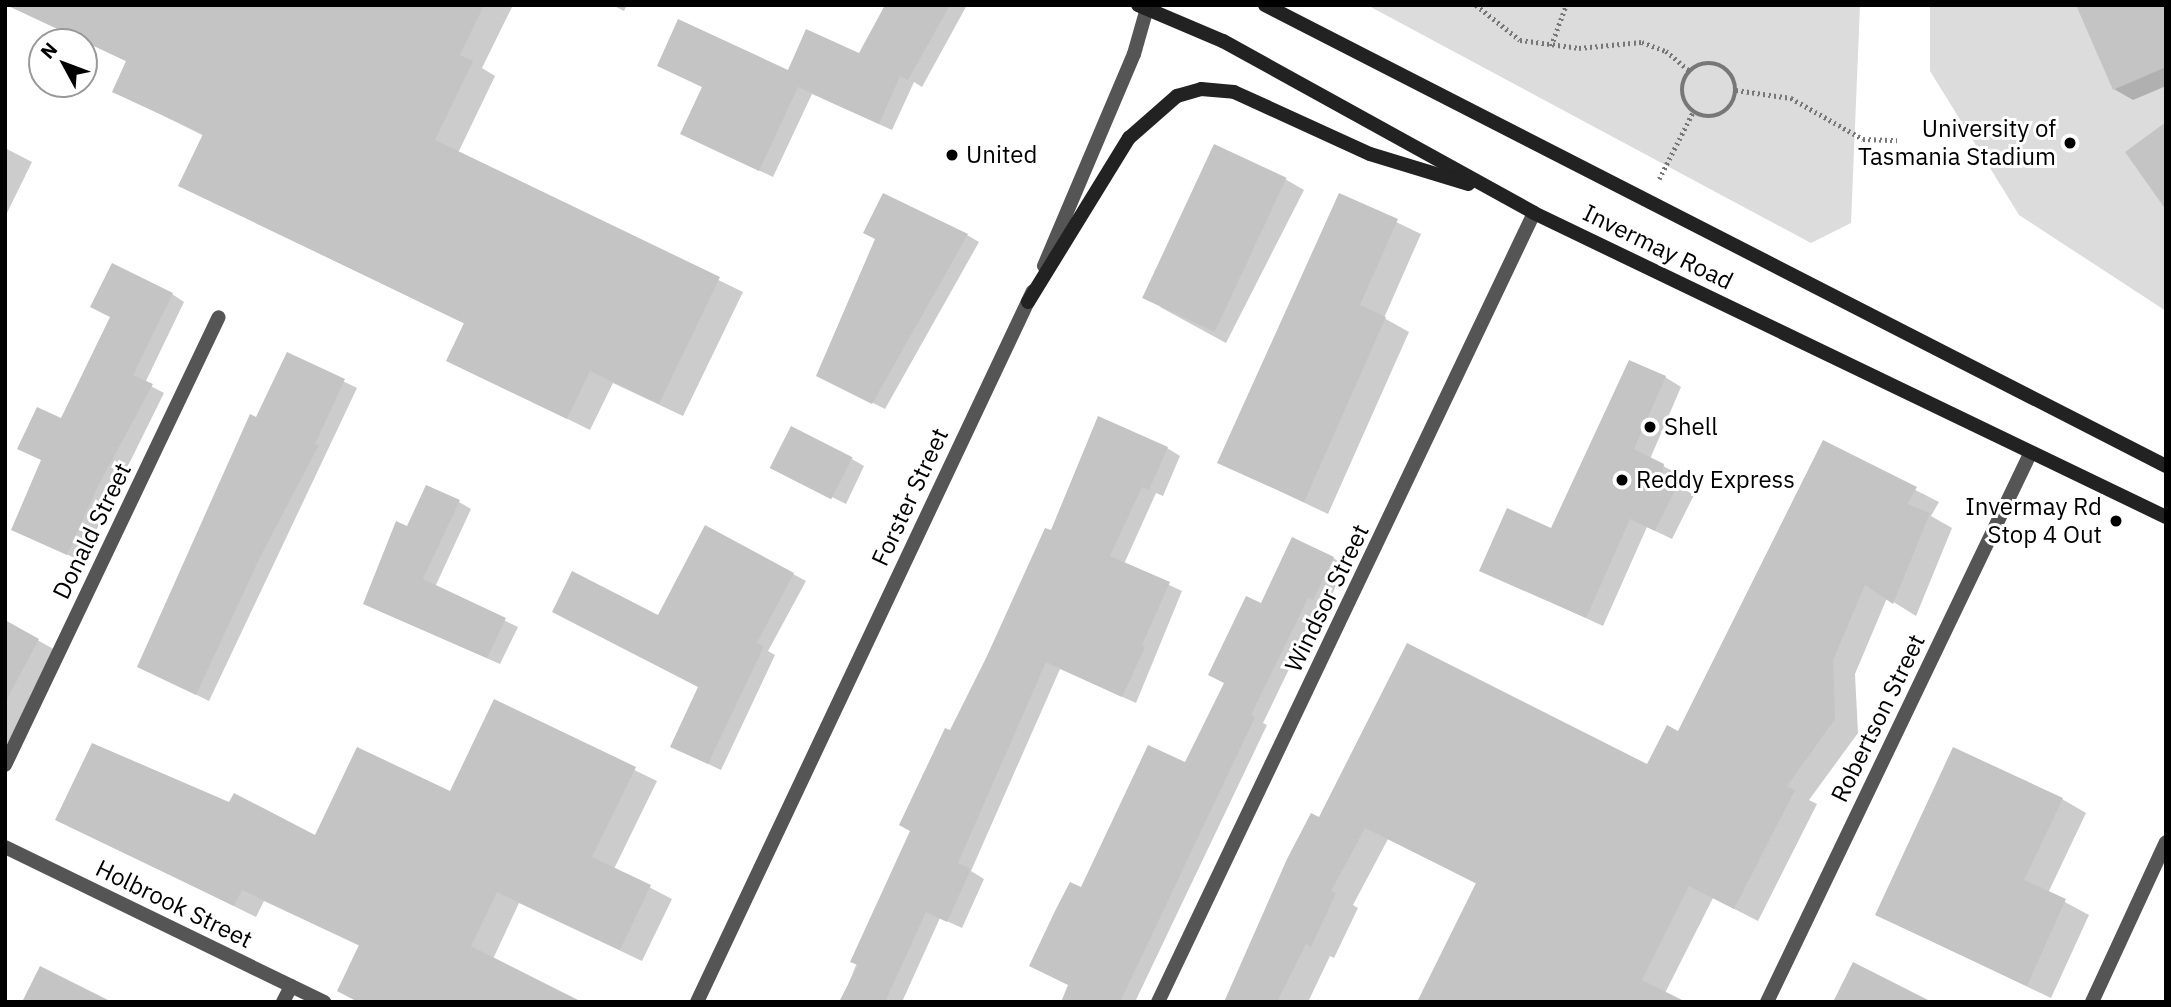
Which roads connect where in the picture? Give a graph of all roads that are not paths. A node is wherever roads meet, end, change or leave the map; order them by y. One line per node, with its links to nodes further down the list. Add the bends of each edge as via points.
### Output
1 (1265, 5): 8 (main road, Invermay Road)
2 (1145, 7): 3 (main road, Invermay Road, via 1223,41); 5 (street, Forster Street, via 1134,54)
3 (1497, 192): 4 (main road, Invermay Road); 5 (main road, via 1370,154 1234,92 1200,89 1177,96 1129,138)
4 (1534, 212): 7 (main road, Invermay Road); 17 (street, Windsor Street)
5 (1028, 302): 16 (street, Forster Street)
6 (219, 317): 10 (street, Donald Street)
7 (2030, 454): 9 (main road, Invermay Road); 18 (street, Robertson Street)
8 (2166, 466)
9 (2166, 517)
10 (5, 765)
11 (2166, 842): 19 (street)
12 (5, 847): 13 (street, Holbrook Street)
13 (291, 986): 14 (street); 15 (street, Holbrook Street)
14 (283, 1002)
15 (324, 1002)
16 (697, 1002)
17 (1158, 1002)
18 (1767, 1002)
19 (2092, 1002)

